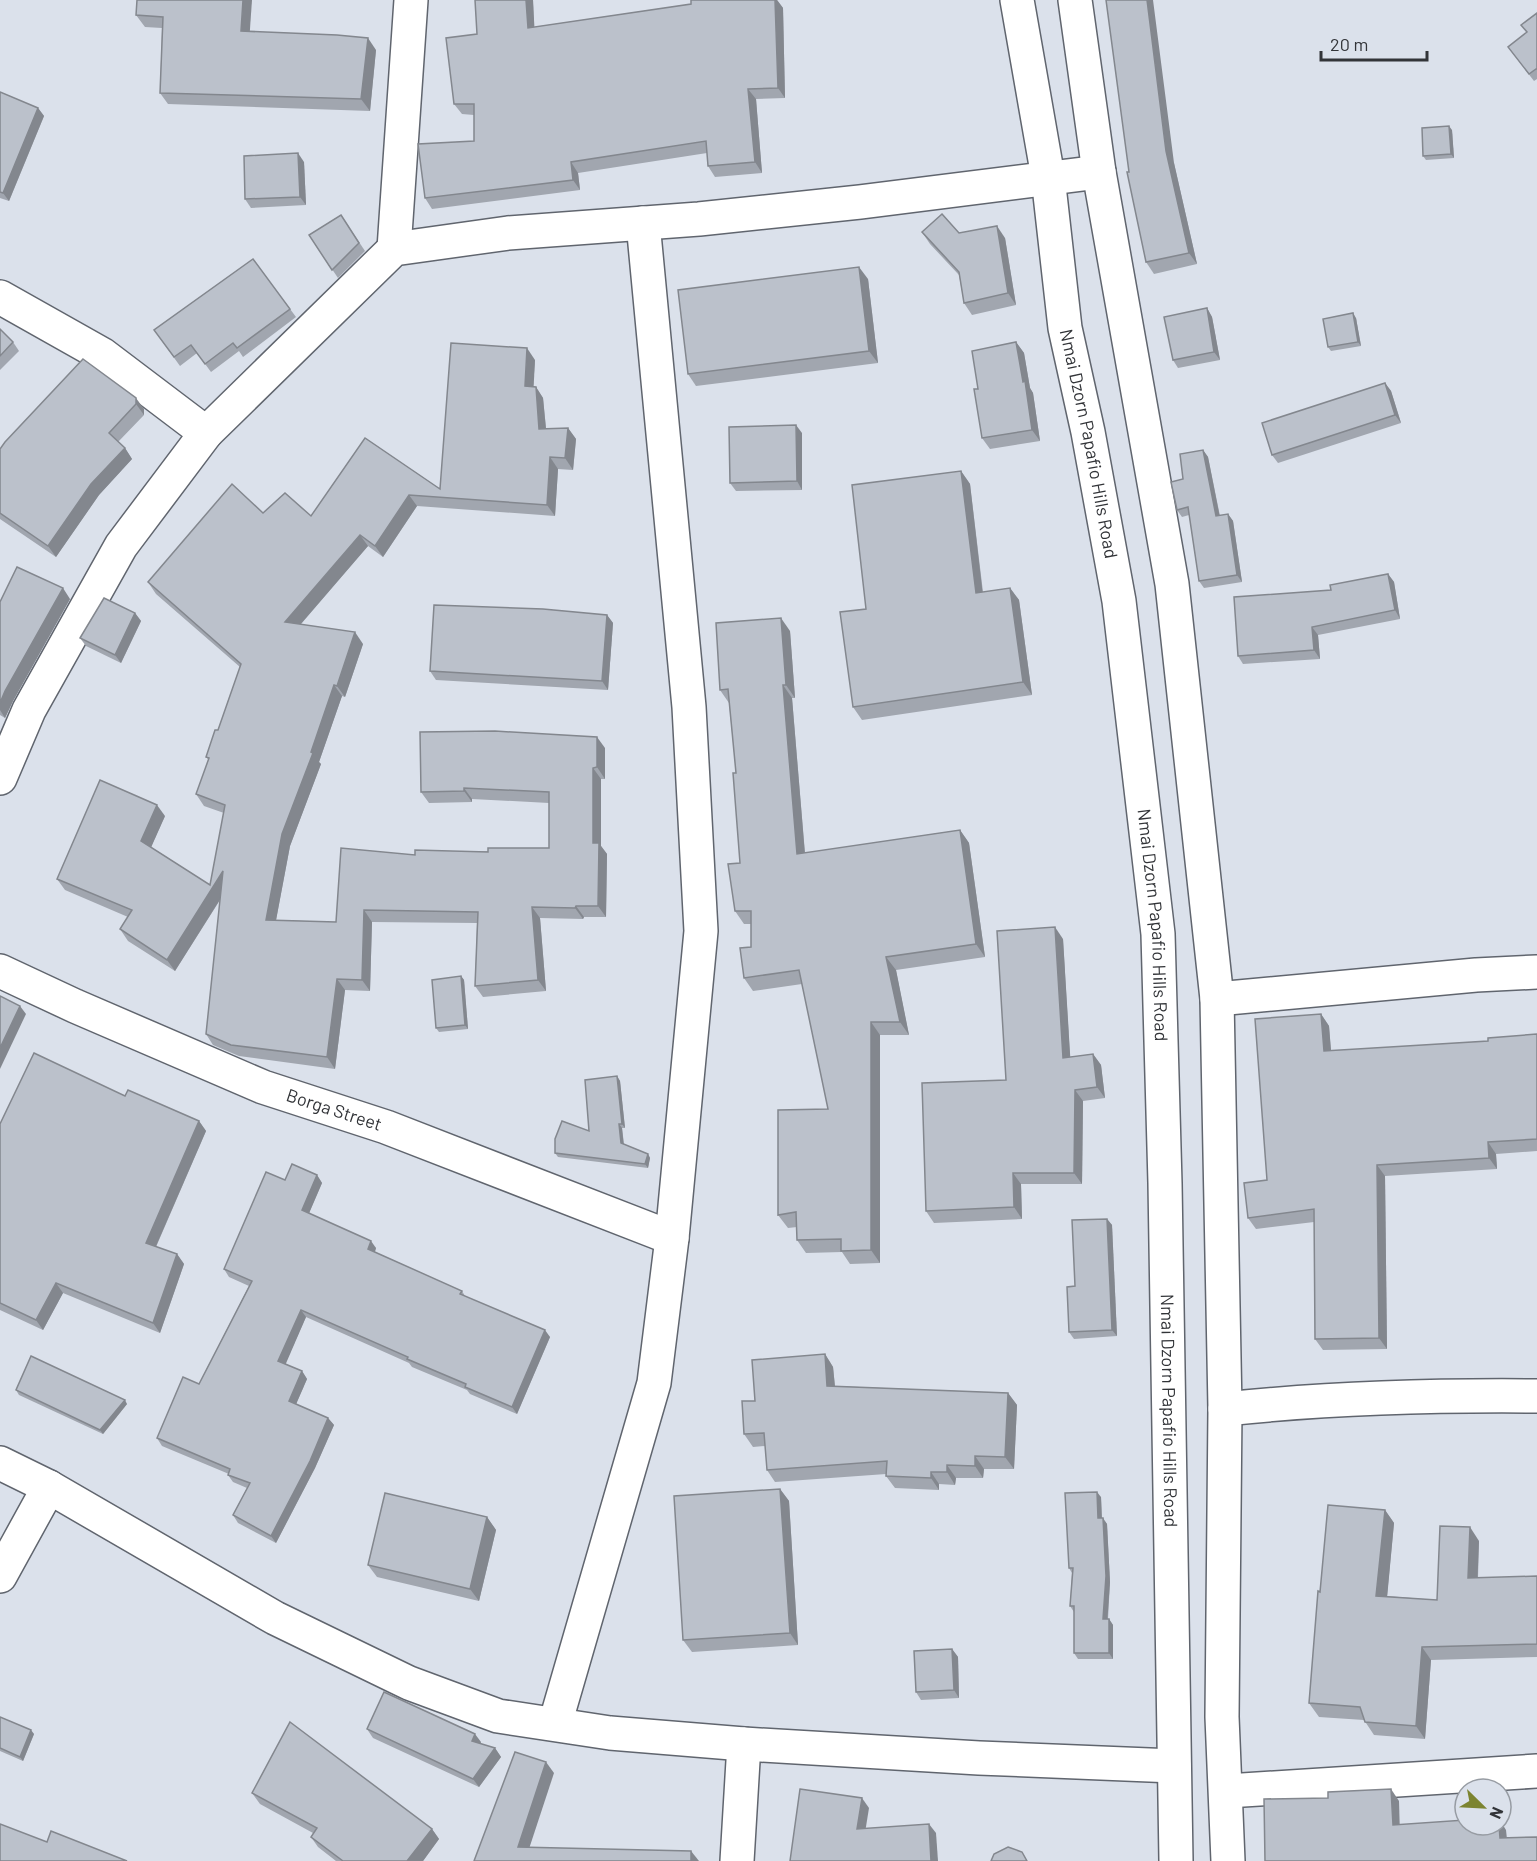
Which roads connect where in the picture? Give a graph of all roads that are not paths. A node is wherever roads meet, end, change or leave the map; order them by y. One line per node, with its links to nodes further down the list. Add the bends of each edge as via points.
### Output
1 (411, 0): 7 (street)
2 (1017, 0): 5 (street, Nmai Dzorn Papafio Hills Road)
3 (1075, 0): 4 (street)
4 (1099, 172): 5 (street); 13 (street, via 1172,584)
5 (1048, 177): 6 (street, via 860,202); 22 (street, Nmai Dzorn Papafio Hills Road, via 1065,328 1119,601 1158,934)
6 (643, 224): 7 (street, via 508,233); 14 (street, via 689,708 701,932)
7 (394, 249): 9 (street)
8 (0, 297): 9 (street, via 103,355)
9 (206, 433): 10 (street, via 121,546 29,710)
10 (0, 778)
11 (0, 971): 14 (street, Borga Street, via 263,1087 386,1126)
12 (1537, 972): 13 (street)
13 (1217, 999): 16 (street)
14 (672, 1238): 20 (street, via 654,1383)
15 (1537, 1396): 16 (street, via 1299,1401)
16 (1225, 1409): 24 (street, via 1222,1717)
17 (0, 1463): 18 (street)
18 (49, 1487): 19 (street); 20 (street, via 275,1618 409,1683 498,1716)
19 (0, 1576)
20 (555, 1724): 21 (street, via 610,1733)
21 (744, 1744): 22 (street); 25 (street)
22 (1174, 1766): 26 (street, Nmai Dzorn Papafio Hills Road)
23 (1537, 1771): 24 (street)
24 (1227, 1791): 27 (street)
25 (737, 1861)
26 (1176, 1861)
27 (1228, 1861)

